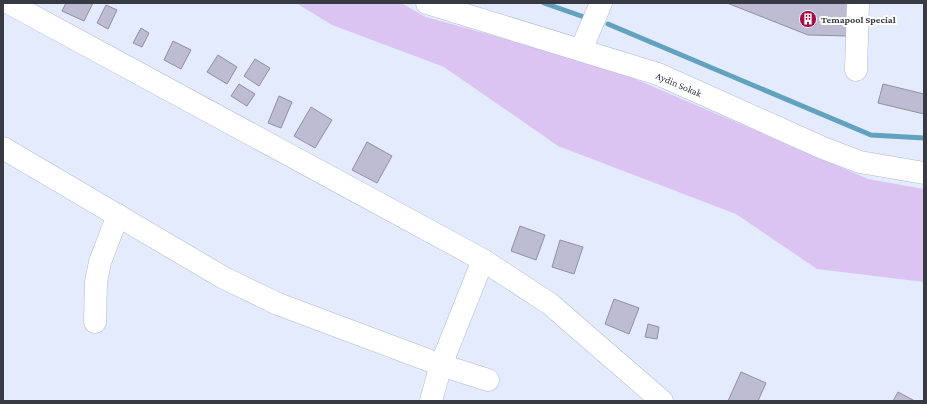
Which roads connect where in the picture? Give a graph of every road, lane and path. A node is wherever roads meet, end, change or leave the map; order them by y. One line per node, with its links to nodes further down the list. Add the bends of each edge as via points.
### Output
1 (9, 3): 10 (street)
2 (429, 3): 5 (street, Aydin Sokak)
3 (601, 3): 5 (street)
4 (858, 3): 6 (street)
5 (581, 50): 8 (street, Aydin Sokak, via 658,74 860,162)
6 (856, 70)
7 (3, 148): 9 (street)
8 (924, 173)
9 (118, 215): 11 (street, via 100,262 96,282); 12 (street, via 224,278 278,304)
10 (483, 260): 12 (street); 15 (street, via 550,304)
11 (95, 322)
12 (441, 365): 13 (street); 14 (street)
13 (488, 380)
14 (431, 401)
15 (662, 401)

